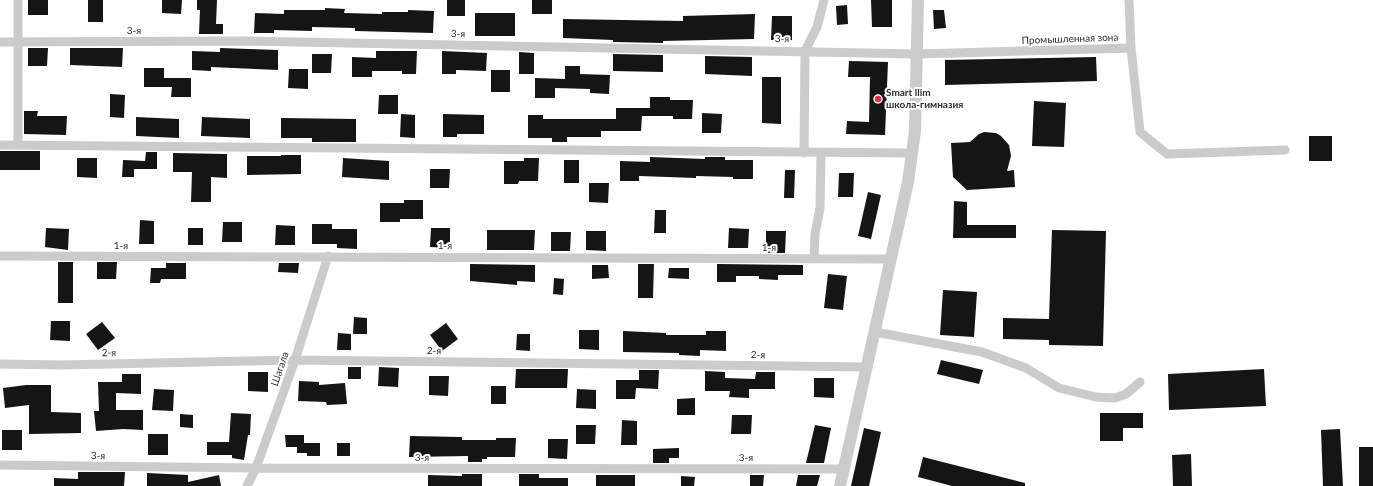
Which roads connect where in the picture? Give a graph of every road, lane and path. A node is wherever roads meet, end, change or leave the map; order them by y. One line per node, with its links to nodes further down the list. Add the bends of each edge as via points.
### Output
1 (18, 0): 6 (street)
2 (824, 0): 8 (street, via 817,27)
3 (918, 0): 9 (street)
4 (1129, 0): 7 (street)
5 (0, 42): 6 (street, 3-я)
6 (18, 43): 8 (street, 3-я, via 245,41); 11 (street)
7 (1131, 48): 9 (street, Промышленная зона); 12 (street, Промышленная зона, via 1140,132 1167,154)
8 (805, 51): 9 (street, 3-я); 13 (street)
9 (916, 54): 15 (street, via 915,131)
10 (0, 145): 11 (street)
11 (18, 145): 13 (street)
12 (1285, 150)
13 (804, 153): 14 (street)
14 (821, 153): 15 (street); 18 (street, via 820,208)
15 (912, 153): 19 (street)
16 (0, 256): 17 (street, 1-я)
17 (328, 256): 18 (street, 1-я); 21 (street, Шагала)
18 (814, 259): 19 (street, 1-я)
19 (890, 259): 20 (street)
20 (875, 332): 23 (street); 24 (street, via 982,352 1026,368 1059,388 1096,397 1115,398 1126,394)
21 (295, 360): 22 (street, 2-я); 23 (street, 2-я); 26 (street, Шагала)
22 (0, 364)
23 (867, 367): 27 (street)
24 (1140, 382)
25 (0, 466): 26 (street, 3-я)
26 (256, 468): 27 (street, 3-я); 28 (street, Шагала)
27 (844, 469): 29 (street)
28 (247, 486)
29 (840, 486)

